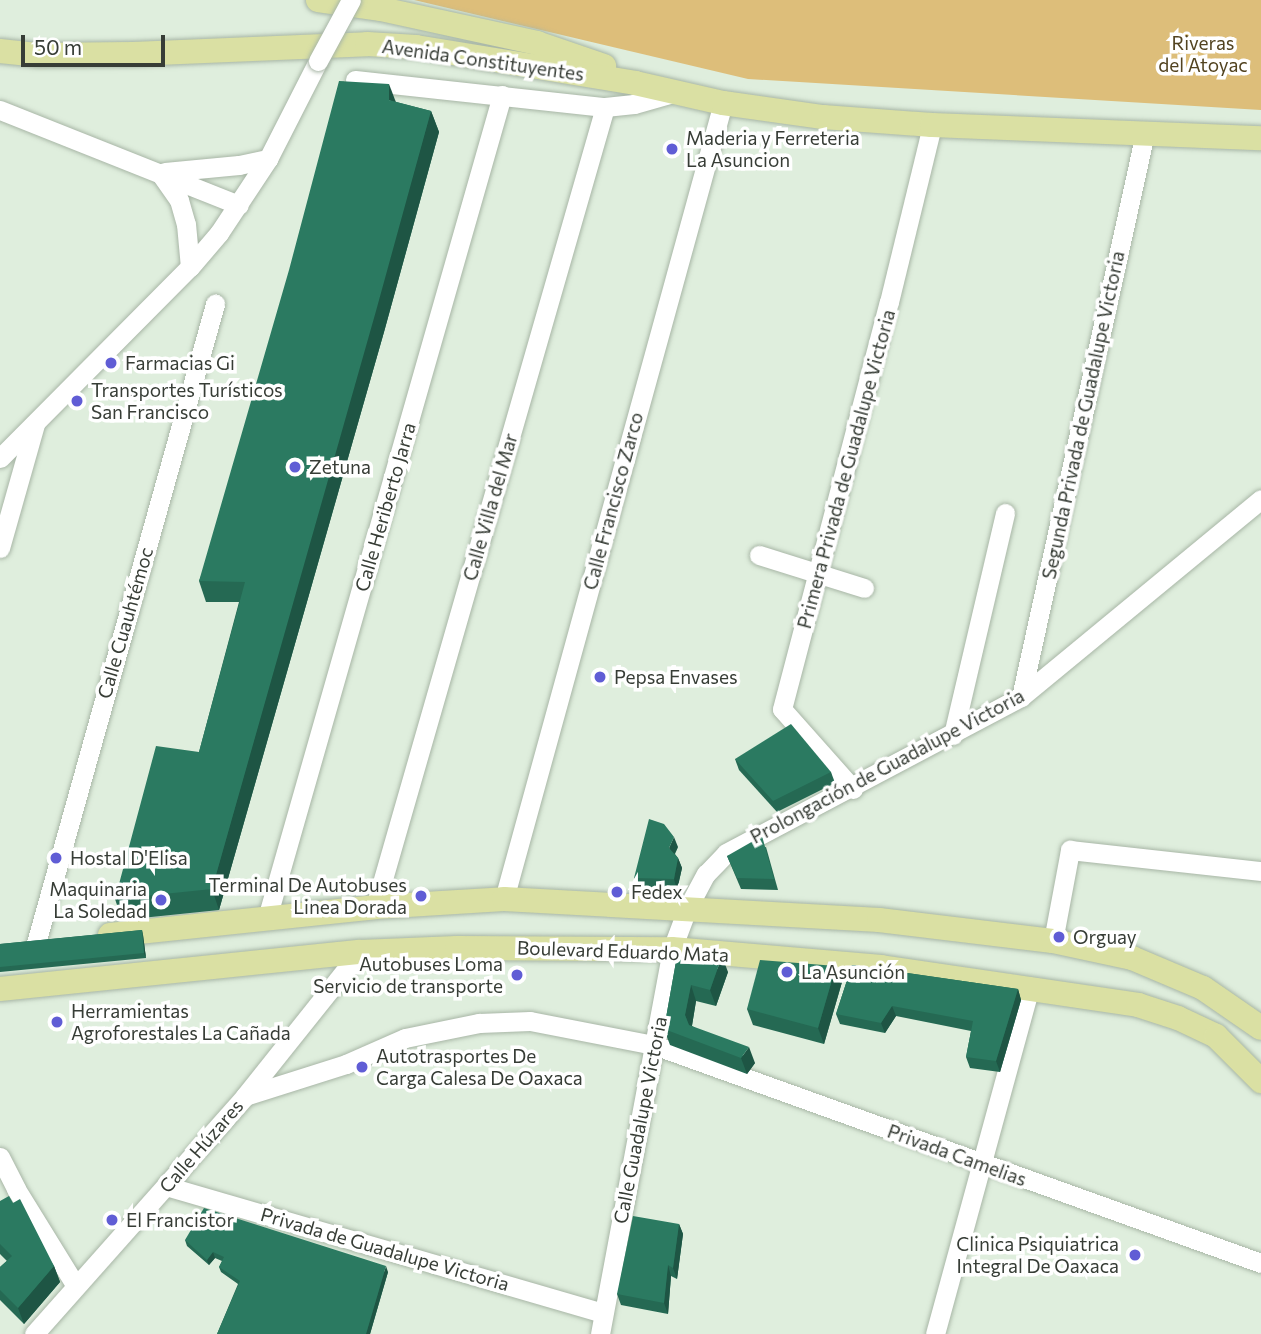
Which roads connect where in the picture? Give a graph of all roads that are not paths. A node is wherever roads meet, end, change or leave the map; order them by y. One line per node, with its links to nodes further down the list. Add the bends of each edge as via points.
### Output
1 (318, 0): 5 (main road, Avenida Constituyentes, via 537,43 602,65)
2 (351, 0): 14 (street, bridge)
3 (0, 51): 5 (main road, Avenida Constituyentes, via 133,54 367,44 498,59)
4 (355, 80): 7 (street)
5 (635, 83): 6 (main road)
6 (673, 93): 8 (main road); 9 (street)
7 (502, 95): 9 (street); 34 (street, Calle Heriberto Jarra)
8 (723, 103): 11 (main road); 31 (street, Calle Francisco Zarco)
9 (605, 107): 32 (street, Calle Villa del Mar)
10 (0, 110): 15 (street)
11 (932, 125): 12 (main road); 25 (street, Primera Privada de Guadalupe Victoria)
12 (1145, 133): 13 (main road); 27 (street, Segunda Privada de Guadalupe Victoria)
13 (1261, 138)
14 (268, 159): 15 (street); 16 (street)
15 (159, 173): 16 (street); 17 (street, via 178,200 186,224)
16 (239, 205): 17 (street)
17 (190, 267): 19 (street)
18 (215, 303): 38 (street, Calle Cuauhtémoc)
19 (38, 418): 20 (street); 23 (street)
20 (0, 458)
21 (1261, 499): 27 (street, Prolongación de Guadalupe Victoria)
22 (1005, 513): 28 (street)
23 (0, 548)
24 (759, 555): 25 (street)
25 (820, 573): 26 (street); 29 (street, Primera Privada de Guadalupe Victoria, via 782,709)
26 (864, 588)
27 (1021, 697): 28 (street, Prolongación de Guadalupe Victoria)
28 (953, 736): 29 (street, Prolongación de Guadalupe Victoria)
29 (853, 789): 33 (street, Prolongación de Guadalupe Victoria, via 726,853 706,874)
30 (1261, 871): 37 (street, via 1070,850)
31 (504, 899): 32 (main road); 33 (main road)
32 (375, 907): 34 (main road)
33 (687, 908): 37 (main road, via 879,920); 39 (street, Calle Guadalupe Victoria)
34 (267, 918): 35 (main road)
35 (91, 937)
36 (64, 940): 38 (main road)
37 (1053, 941): 43 (main road, via 1144,963 1203,988)
38 (24, 944)
39 (672, 948): 40 (main road, Boulevard Eduardo Mata); 41 (main road, Boulevard Eduardo Mata, via 881,967); 44 (street, Calle Guadalupe Victoria)
40 (360, 953): 42 (main road, Boulevard Eduardo Mata); 46 (street, Calle Húzares)
41 (1030, 987): 45 (main road, Boulevard Eduardo Mata, via 1138,1005 1178,1018 1216,1036); 48 (street)
42 (0, 989)
43 (1261, 1028)
44 (654, 1045): 46 (street, Privada Camelias, via 530,1021 479,1023 405,1038 345,1064); 48 (street, Privada Camelias); 52 (street, Calle Guadalupe Victoria)
45 (1261, 1081)
46 (245, 1096): 49 (street, Calle Húzares)
47 (0, 1157): 51 (street)
48 (979, 1164): 50 (street, Privada Camelias); 55 (street)
49 (166, 1186): 51 (street, Calle Húzares); 52 (street, Privada de Guadalupe Victoria)
50 (1261, 1263)
51 (76, 1286): 53 (street, Calle Húzares)
52 (603, 1313): 54 (street, Calle Guadalupe Victoria)
53 (34, 1334)
54 (600, 1334)
55 (935, 1334)

